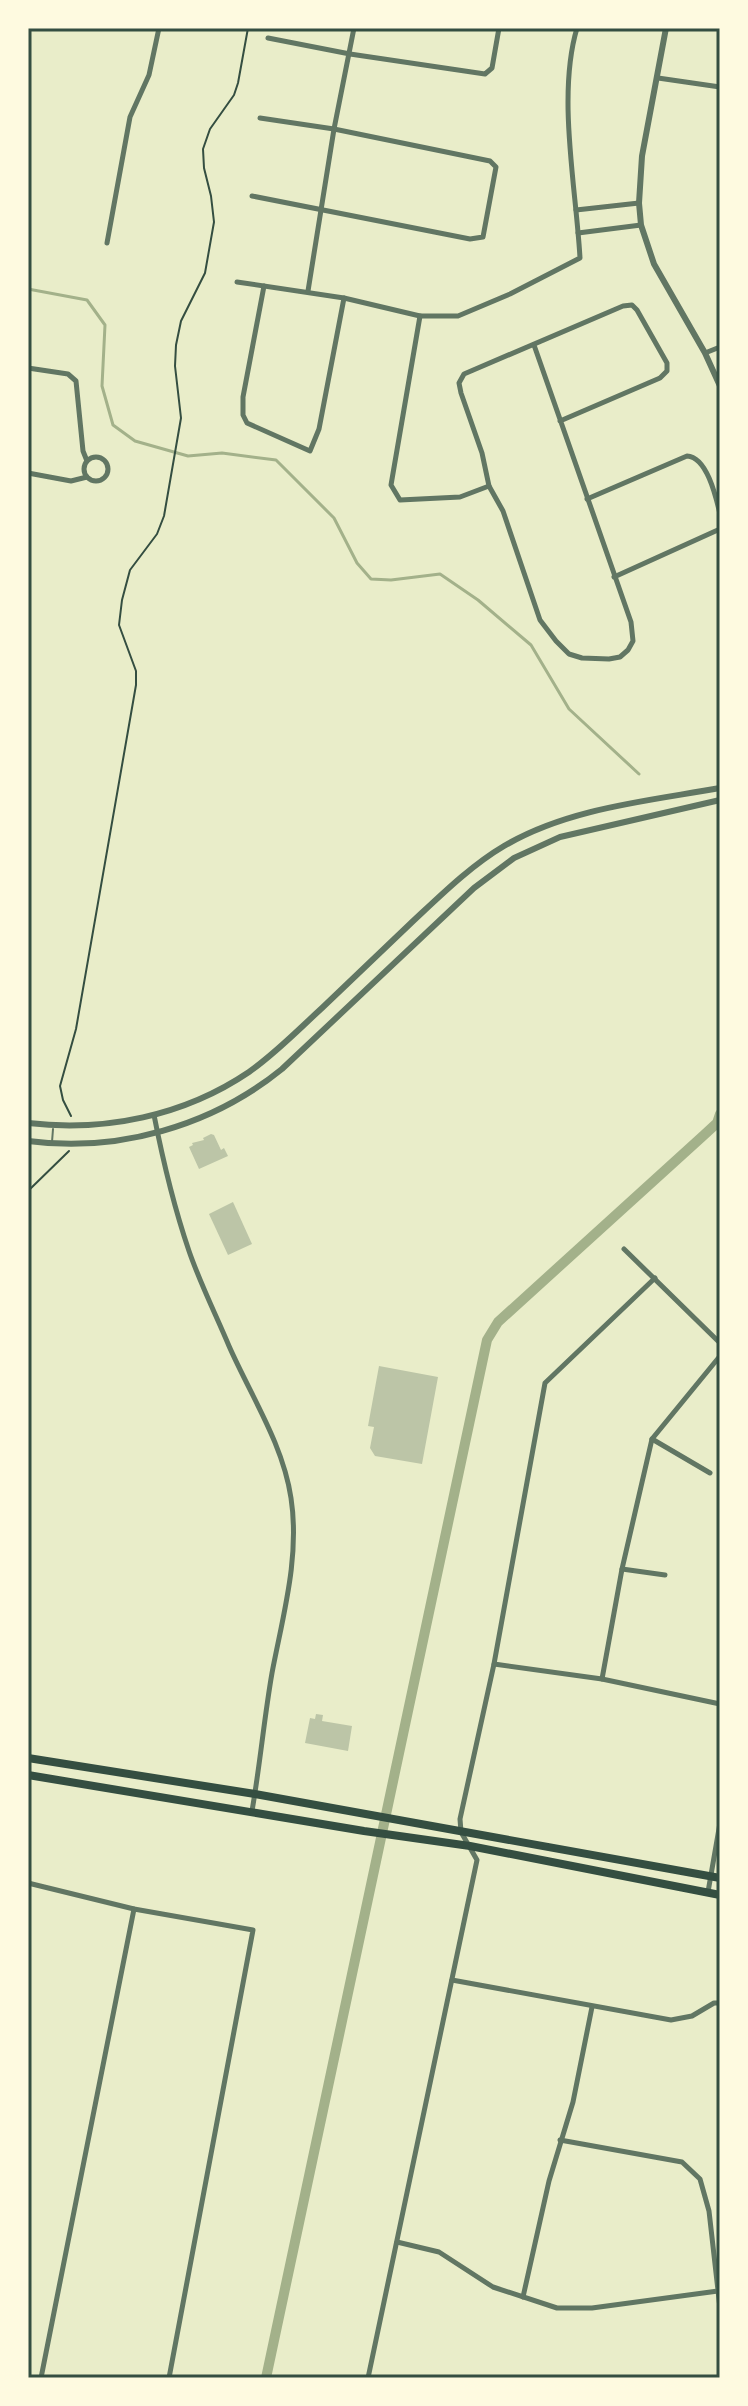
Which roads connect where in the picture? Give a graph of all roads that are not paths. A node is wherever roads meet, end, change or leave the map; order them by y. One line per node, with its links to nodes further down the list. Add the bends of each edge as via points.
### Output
1 (159, 28): 18 (street, via 152,66 130,117)
2 (354, 28): 7 (street)
3 (499, 28): 7 (street, via 492,68 485,74)
4 (577, 28): 15 (street, via 568,71)
5 (666, 28): 8 (street)
6 (268, 38): 7 (street)
7 (350, 54): 11 (street)
8 (658, 78): 9 (street); 13 (street, via 642,156)
9 (720, 87)
10 (260, 118): 11 (street)
11 (334, 129): 14 (street); 14 (street, via 490,161 496,167 483,237 470,239)
12 (252, 196): 14 (street)
13 (639, 203): 15 (street); 16 (street)
14 (322, 209): 21 (street)
15 (576, 210): 17 (street)
16 (641, 225): 17 (street); 26 (street, via 654,264)
17 (578, 233): 23 (street, via 580,258 559,270 458,316)
18 (107, 243)
19 (237, 282): 20 (street)
20 (264, 286): 21 (street); 22 (street, via 243,415 247,423 310,451 319,429)
21 (308, 291): 22 (street)
22 (344, 298): 23 (street)
23 (420, 316): 33 (street, via 391,485 400,500 460,497)
24 (534, 345): 29 (street); 29 (street, via 632,305 667,363 660,378); 33 (street, via 464,374 459,383)
25 (720, 347): 26 (street)
26 (705, 353): 28 (street)
27 (28, 368): 30 (street, via 74,378)
28 (720, 386)
29 (560, 421): 34 (street)
30 (87, 461): 32 (street); 32 (street, via 102,458 108,471 98,481)
31 (28, 473): 32 (street, via 71,481)
32 (87, 477)
33 (489, 486): 37 (street, via 503,511 540,620 569,654 609,659 628,650 633,641 631,622)
34 (587, 499): 35 (street, via 695,456); 37 (street)
35 (720, 514)
36 (720, 529): 37 (street)
37 (614, 577)
38 (720, 789): 39 (street); 40 (street, via 556,821 502,847 422,912)
39 (719, 800): 41 (street, via 560,837 514,858 474,888)
40 (280, 1047): 41 (street); 42 (street, via 223,1088)
41 (292, 1060): 46 (street, via 237,1101)
42 (154, 1115): 45 (street); 46 (street)
43 (56, 1117): 45 (lane)
44 (28, 1123): 45 (street)
45 (53, 1126): 48 (lane)
46 (158, 1132): 48 (street); 62 (street, via 190,1254 278,1453 291,1497 293,1555)
47 (28, 1141): 48 (street)
48 (52, 1144)
49 (624, 1249): 50 (street)
50 (655, 1278): 51 (street); 57 (street, via 545,1383)
51 (720, 1343)
52 (720, 1356): 53 (street)
53 (652, 1439): 54 (street); 55 (street)
54 (710, 1473)
55 (622, 1569): 56 (street); 58 (street)
56 (665, 1575)
57 (494, 1664): 58 (street); 65 (street)
58 (602, 1679): 59 (street)
59 (720, 1704)
60 (28, 1758): 62 (highway)
61 (28, 1775): 63 (highway)
62 (255, 1794): 63 (street); 65 (highway)
63 (252, 1811): 66 (highway)
64 (720, 1823): 67 (street)
65 (461, 1832): 66 (street); 67 (highway)
66 (470, 1846): 69 (highway); 72 (street, via 477,1860)
67 (715, 1877): 69 (street)
68 (28, 1883): 71 (street)
69 (708, 1892): 70 (highway)
70 (720, 1895)
71 (134, 1909): 80 (street); 81 (street, via 253,1930)
72 (452, 1980): 74 (street); 76 (street)
73 (720, 2003): 74 (street, via 671,2020)
74 (592, 2007): 75 (street)
75 (560, 2140): 77 (street, via 682,2162 700,2179); 78 (street)
76 (397, 2242): 78 (street, via 439,2252 493,2287); 82 (street)
77 (718, 2291): 78 (street, via 592,2308 557,2308); 79 (street)
78 (522, 2298)
79 (720, 2308)
80 (41, 2378)
81 (169, 2378)
82 (368, 2378)

